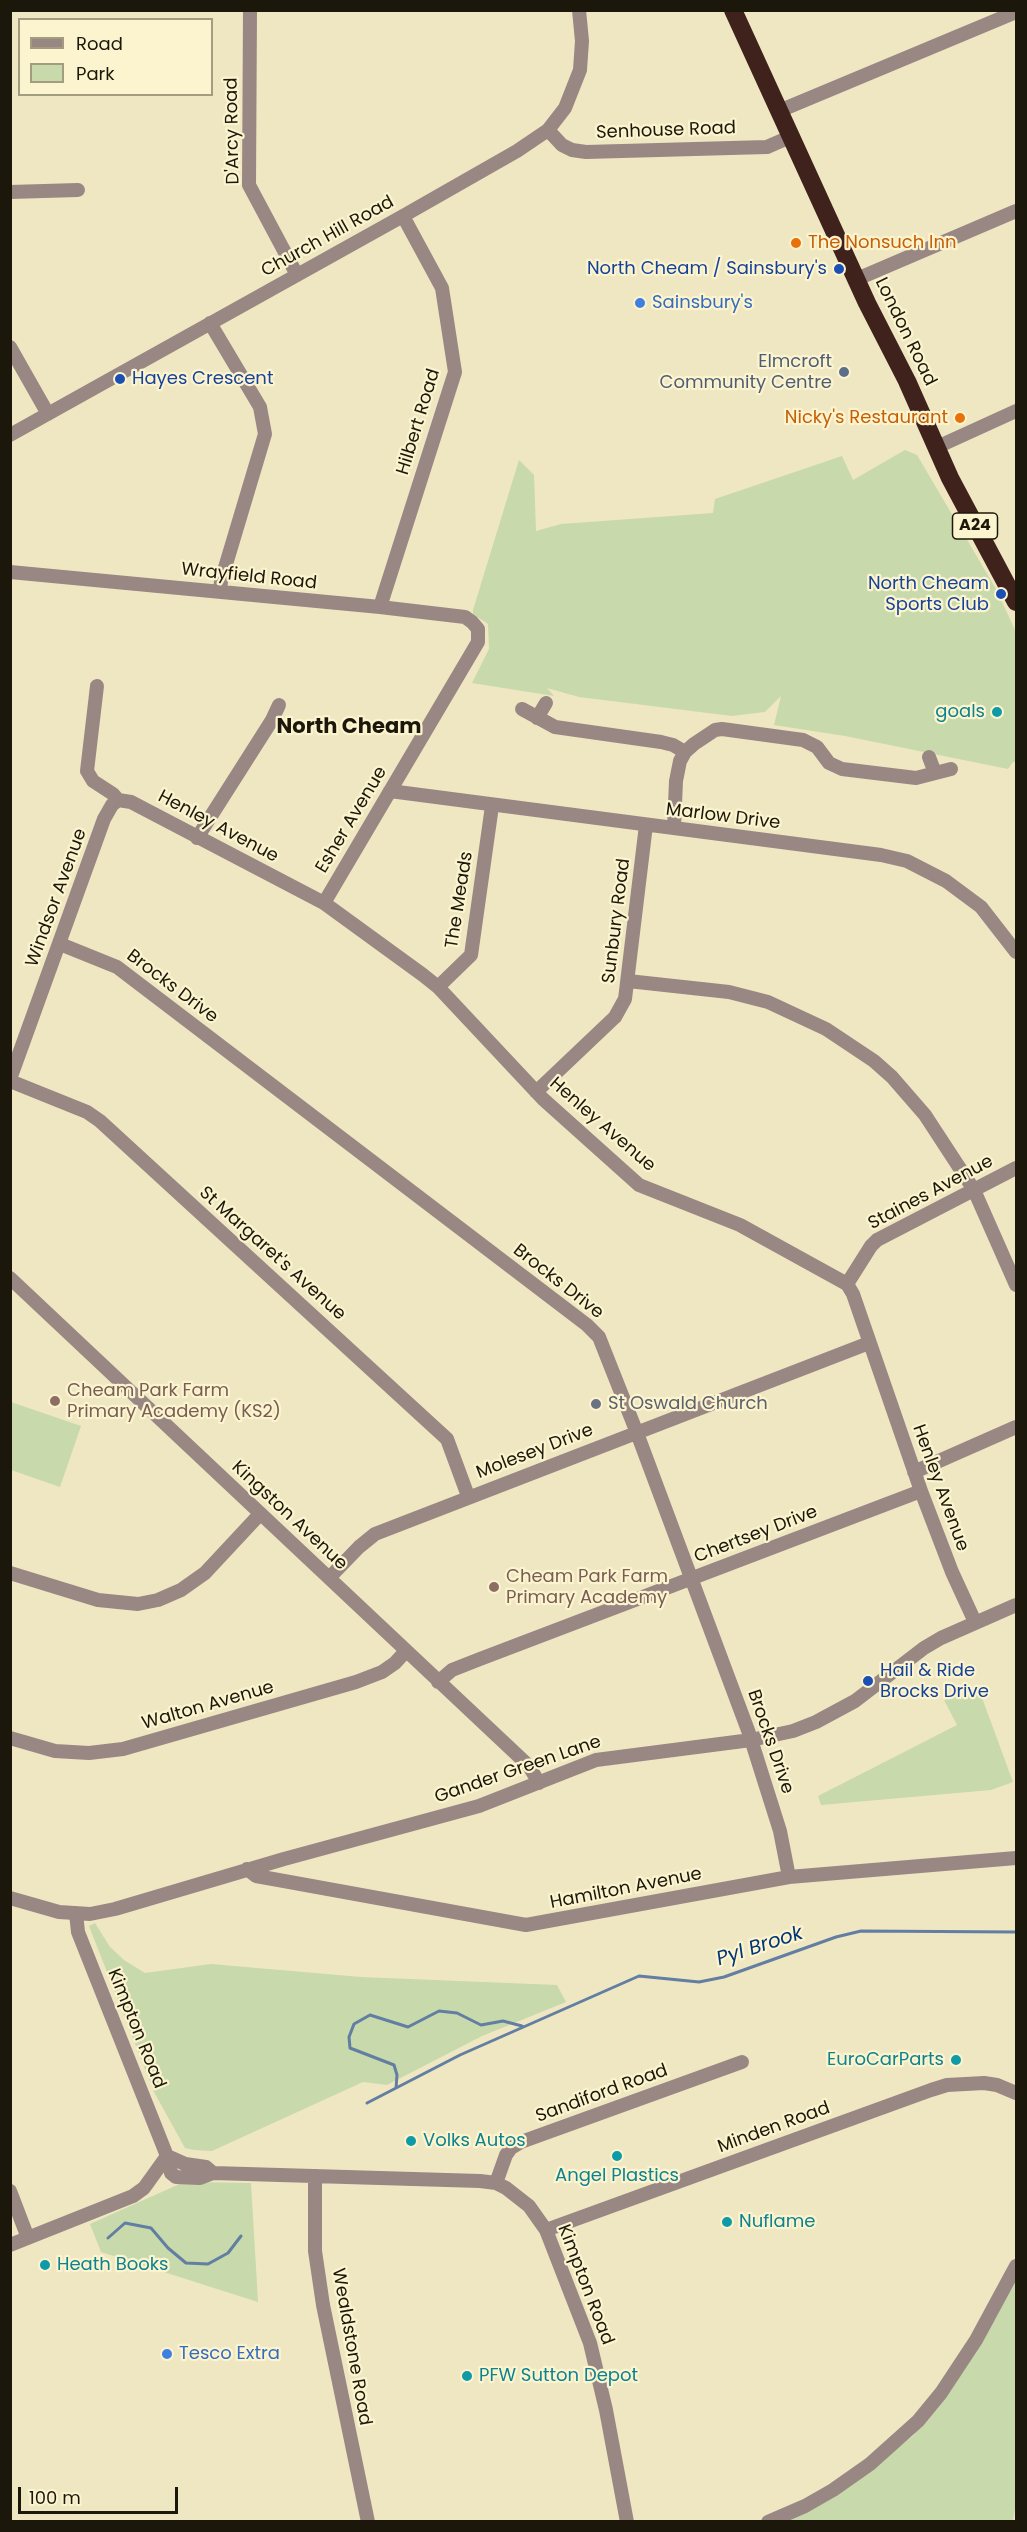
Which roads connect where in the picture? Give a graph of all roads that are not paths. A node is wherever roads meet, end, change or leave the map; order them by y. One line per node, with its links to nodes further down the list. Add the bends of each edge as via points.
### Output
1 (250, 10): 12 (street, D'Arcy Road, via 249,185)
2 (579, 10): 6 (street, Church Hill Road, via 580,70 565,108)
3 (733, 10): 5 (highway, London Road / A24)
4 (1017, 12): 5 (street)
5 (779, 111): 7 (highway, London Road / A24)
6 (548, 130): 7 (street, Senhouse Road, via 562,145 586,152 767,147); 11 (street, Church Hill Road)
7 (790, 137): 13 (highway, London Road / A24)
8 (78, 190): 9 (street)
9 (10, 192)
10 (1017, 211): 13 (street)
11 (403, 216): 12 (street, Church Hill Road); 23 (street, Hilbert Road, via 442,288 455,372)
12 (297, 275): 14 (street, Church Hill Road)
13 (857, 279): 19 (highway, London Road / A24)
14 (210, 323): 17 (street, Church Hill Road); 21 (street, via 260,407 265,434)
15 (10, 347): 17 (street)
16 (1017, 411): 19 (street)
17 (48, 414): 18 (street, Church Hill Road)
18 (10, 435)
19 (937, 447): 22 (highway, London Road / A24)
20 (10, 572): 21 (street, Wrayfield Road)
21 (220, 592): 23 (street, Wrayfield Road)
22 (1016, 600)
23 (380, 607): 24 (street, Wrayfield Road, via 465,617)
24 (478, 629): 34 (street, Esher Avenue, via 478,642)
25 (97, 686): 35 (street, Henley Avenue, via 87,771 93,781)
26 (546, 703): 29 (street)
27 (279, 705): 39 (street)
28 (522, 709): 29 (street)
29 (537, 718): 30 (street, via 555,728 661,742)
30 (685, 752): 33 (street, via 715,730 731,729 803,740 842,769 908,778); 38 (street, via 676,781)
31 (929, 757): 33 (street)
32 (951, 769): 33 (street)
33 (935, 773)
34 (390, 791): 36 (street, Marlow Drive); 40 (street, Esher Avenue)
35 (118, 800): 39 (street, Henley Avenue, via 131,802); 41 (street, Windsor Avenue, via 104,819)
36 (492, 806): 37 (street, Marlow Drive); 44 (street, The Meads, via 471,955)
37 (646, 825): 38 (street, Marlow Drive); 43 (street, Sunbury Road)
38 (674, 828): 42 (street, Marlow Drive, via 907,861 946,881 981,907)
39 (197, 838): 40 (street, Henley Avenue)
40 (324, 903): 44 (street, Henley Avenue)
41 (60, 944): 45 (street, Windsor Avenue); 54 (street, Brocks Drive, via 117,967 587,1325 599,1337)
42 (1017, 952)
43 (628, 981): 46 (street, Sunbury Road, via 625,999 615,1017); 48 (street, via 740,994 768,1002 825,1029 874,1061 904,1090)
44 (438, 987): 46 (street, Henley Avenue)
45 (10, 1080): 57 (street, St Margaret's Avenue, via 87,1112 108,1128 447,1439)
46 (536, 1092): 50 (street, Henley Avenue, via 639,1185 748,1228)
47 (1017, 1168): 48 (street, Staines Avenue)
48 (974, 1190): 50 (street, Staines Avenue, via 878,1240); 51 (street)
49 (10, 1278): 58 (street, Kingston Avenue)
50 (847, 1284): 52 (street, Henley Avenue)
51 (1017, 1285)
52 (869, 1343): 54 (street, Molesey Drive); 55 (street, Henley Avenue)
53 (1017, 1427): 55 (street)
54 (637, 1433): 57 (street, Molesey Drive); 61 (street, Brocks Drive)
55 (914, 1472): 56 (street, Henley Avenue)
56 (921, 1491): 61 (street, Chertsey Drive); 63 (street, Henley Avenue)
57 (468, 1496): 60 (street, Molesey Drive, via 375,1534)
58 (260, 1514): 59 (street, via 205,1573 158,1600 138,1604 98,1600); 60 (street, Kingston Avenue)
59 (10, 1573)
60 (329, 1578): 64 (street, Kingston Avenue)
61 (691, 1579): 65 (street, Chertsey Drive, via 452,1670); 67 (street, Brocks Drive)
62 (1017, 1605): 63 (street, Gander Green Lane)
63 (975, 1622): 67 (street, Gander Green Lane, via 924,1648 837,1712 793,1731)
64 (405, 1652): 65 (street, Kingston Avenue); 66 (street, Walton Avenue, via 382,1672 356,1682 123,1749 55,1751)
65 (438, 1682): 68 (street, Kingston Avenue, via 529,1766)
66 (10, 1738)
67 (751, 1740): 68 (street, Gander Green Lane, via 596,1760); 72 (street, Brocks Drive, via 780,1831)
68 (539, 1783): 70 (street, Gander Green Lane, via 478,1806)
69 (1017, 1858): 72 (street, Hamilton Avenue)
70 (284, 1859): 71 (street, Gander Green Lane); 73 (street)
71 (247, 1869): 73 (street, Hamilton Avenue, via 256,1876); 75 (street, Gander Green Lane, via 115,1909)
72 (789, 1877): 73 (street, Hamilton Avenue, via 526,1925)
73 (284, 1881)
74 (10, 1898): 75 (street, Gander Green Lane)
75 (76, 1913): 78 (street, Kimpton Road, via 78,1932)
76 (742, 2062): 80 (street, Sandiford Road, via 521,2142 506,2155)
77 (1017, 2093): 82 (street, Minden Road, via 984,2083 947,2085)
78 (167, 2156): 79 (street, Kimpton Road, via 206,2167 213,2173); 83 (street, via 144,2188 133,2196)
79 (315, 2176): 80 (street, Kimpton Road); 86 (street, Wealdstone Road, via 315,2251 323,2305)
80 (496, 2183): 82 (street, Kimpton Road, via 519,2196)
81 (10, 2191): 83 (street)
82 (546, 2230): 87 (street, Kimpton Road, via 595,2360)
83 (28, 2238): 84 (street)
84 (10, 2245)
85 (1017, 2266): 88 (street, via 976,2340 918,2421 870,2464 833,2490)
86 (368, 2522)
87 (627, 2522)
88 (768, 2522)

